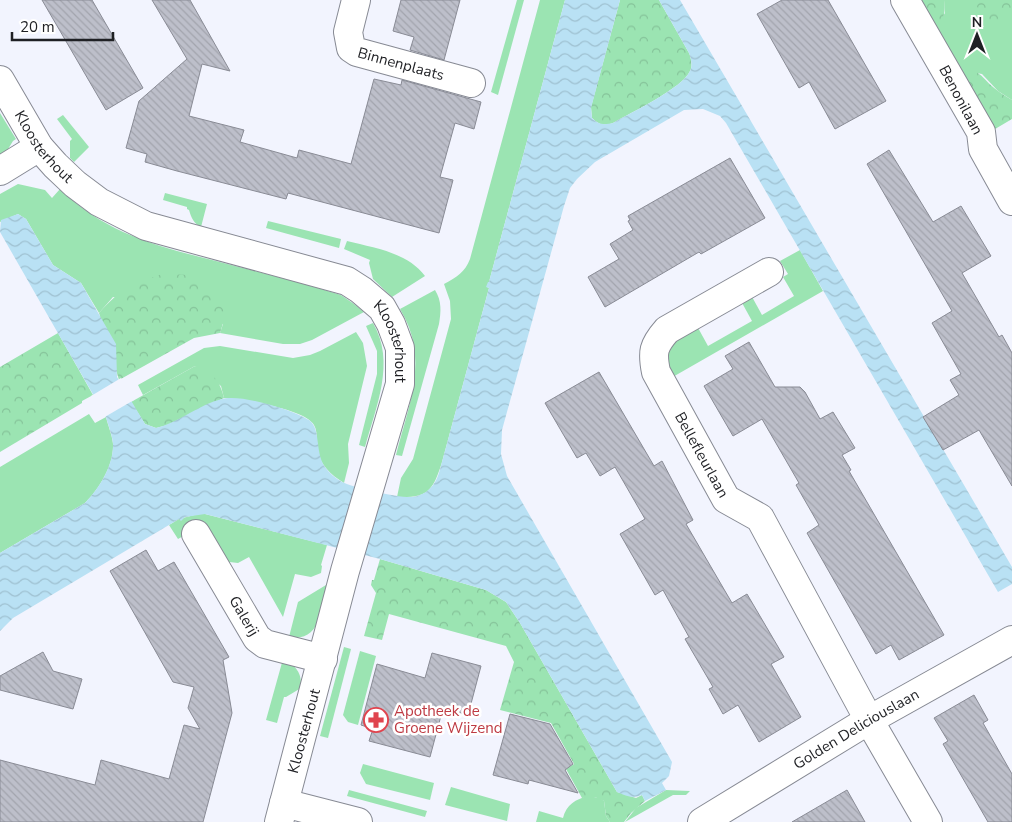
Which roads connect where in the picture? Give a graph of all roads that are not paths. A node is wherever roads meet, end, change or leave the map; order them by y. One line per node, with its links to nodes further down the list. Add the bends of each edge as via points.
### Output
1 (356, 0): 4 (street, Binnenplaats, via 348,32 351,48)
2 (905, 0): 7 (street, Benonilaan, via 981,132 982,149)
3 (0, 80): 5 (street, Kloosterhout)
4 (471, 83)
5 (39, 147): 6 (street); 11 (street, Kloosterhout, via 74,184 124,216 146,226 347,281 382,308 391,324 400,348 400,384 345,571)
6 (0, 171)
7 (1012, 201)
8 (769, 272): 12 (street, Bellefleurlaan, via 667,330 657,341 652,354 656,372 726,499 760,518)
9 (196, 534): 11 (street, Galerij, via 257,638 265,644)
10 (1012, 640): 12 (street, Golden Deliciouslaan)
11 (323, 659): 13 (street, Kloosterhout)
12 (870, 720): 15 (street, Golden Deliciouslaan); 16 (street, Bellefleurlaan)
13 (282, 813): 14 (street)
14 (358, 822)
15 (702, 822)
16 (928, 822)

